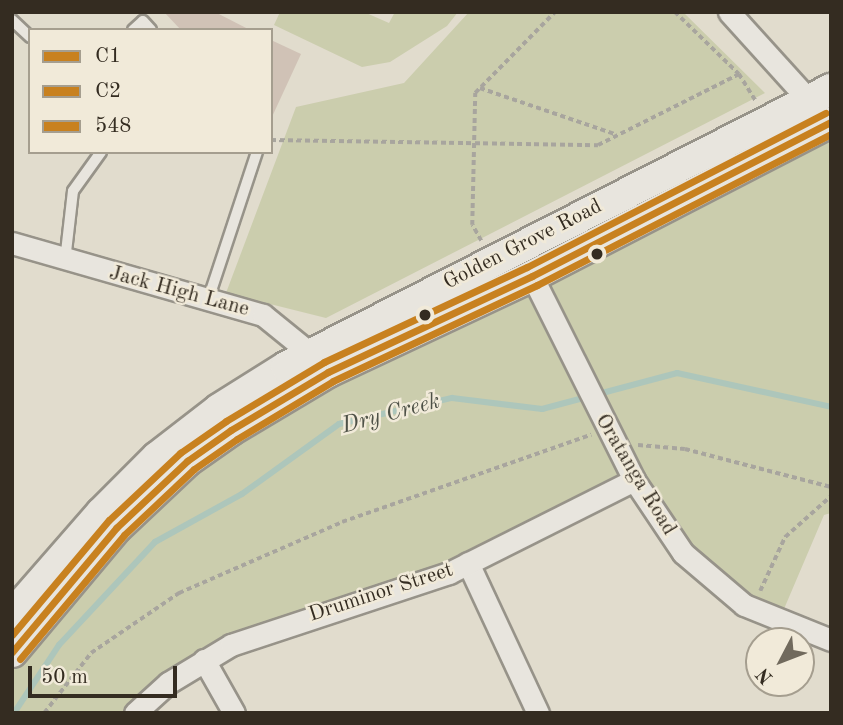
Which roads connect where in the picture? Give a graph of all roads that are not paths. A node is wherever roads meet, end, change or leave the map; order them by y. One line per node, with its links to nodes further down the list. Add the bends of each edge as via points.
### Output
1 (729, 12): 6 (street)
2 (12, 20): 5 (lane)
3 (135, 28): 4 (lane, via 143,21)
4 (149, 28)
5 (28, 35)
6 (820, 95): 7 (street); 11 (main road, Golden Grove Road)
7 (830, 122): 13 (main road, Golden Grove Road)
8 (100, 154): 12 (lane, via 73,191)
9 (256, 154): 14 (lane)
10 (12, 243): 12 (street, Jack High Lane)
11 (519, 248): 13 (main road); 15 (main road, Golden Grove Road)
12 (65, 261): 14 (street, Jack High Lane)
13 (532, 276): 15 (main road, Golden Grove Road); 16 (street, Oratanga Road)
14 (208, 300): 15 (street, Jack High Lane, via 263,315)
15 (321, 362): 17 (main road, Golden Grove Road, via 231,430 163,467)
16 (634, 480): 18 (street, Druminor Street); 20 (street, Oratanga Road, via 682,553 753,609)
17 (108, 520): 19 (main road, Golden Grove Road); 21 (main road, Golden Grove Road)
18 (468, 563): 22 (street, Druminor Street, via 258,634); 25 (street)
19 (12, 615)
20 (831, 640)
21 (12, 652)
22 (204, 660): 23 (street, Druminor Street); 24 (street)
23 (135, 713)
24 (234, 713)
25 (538, 713)

